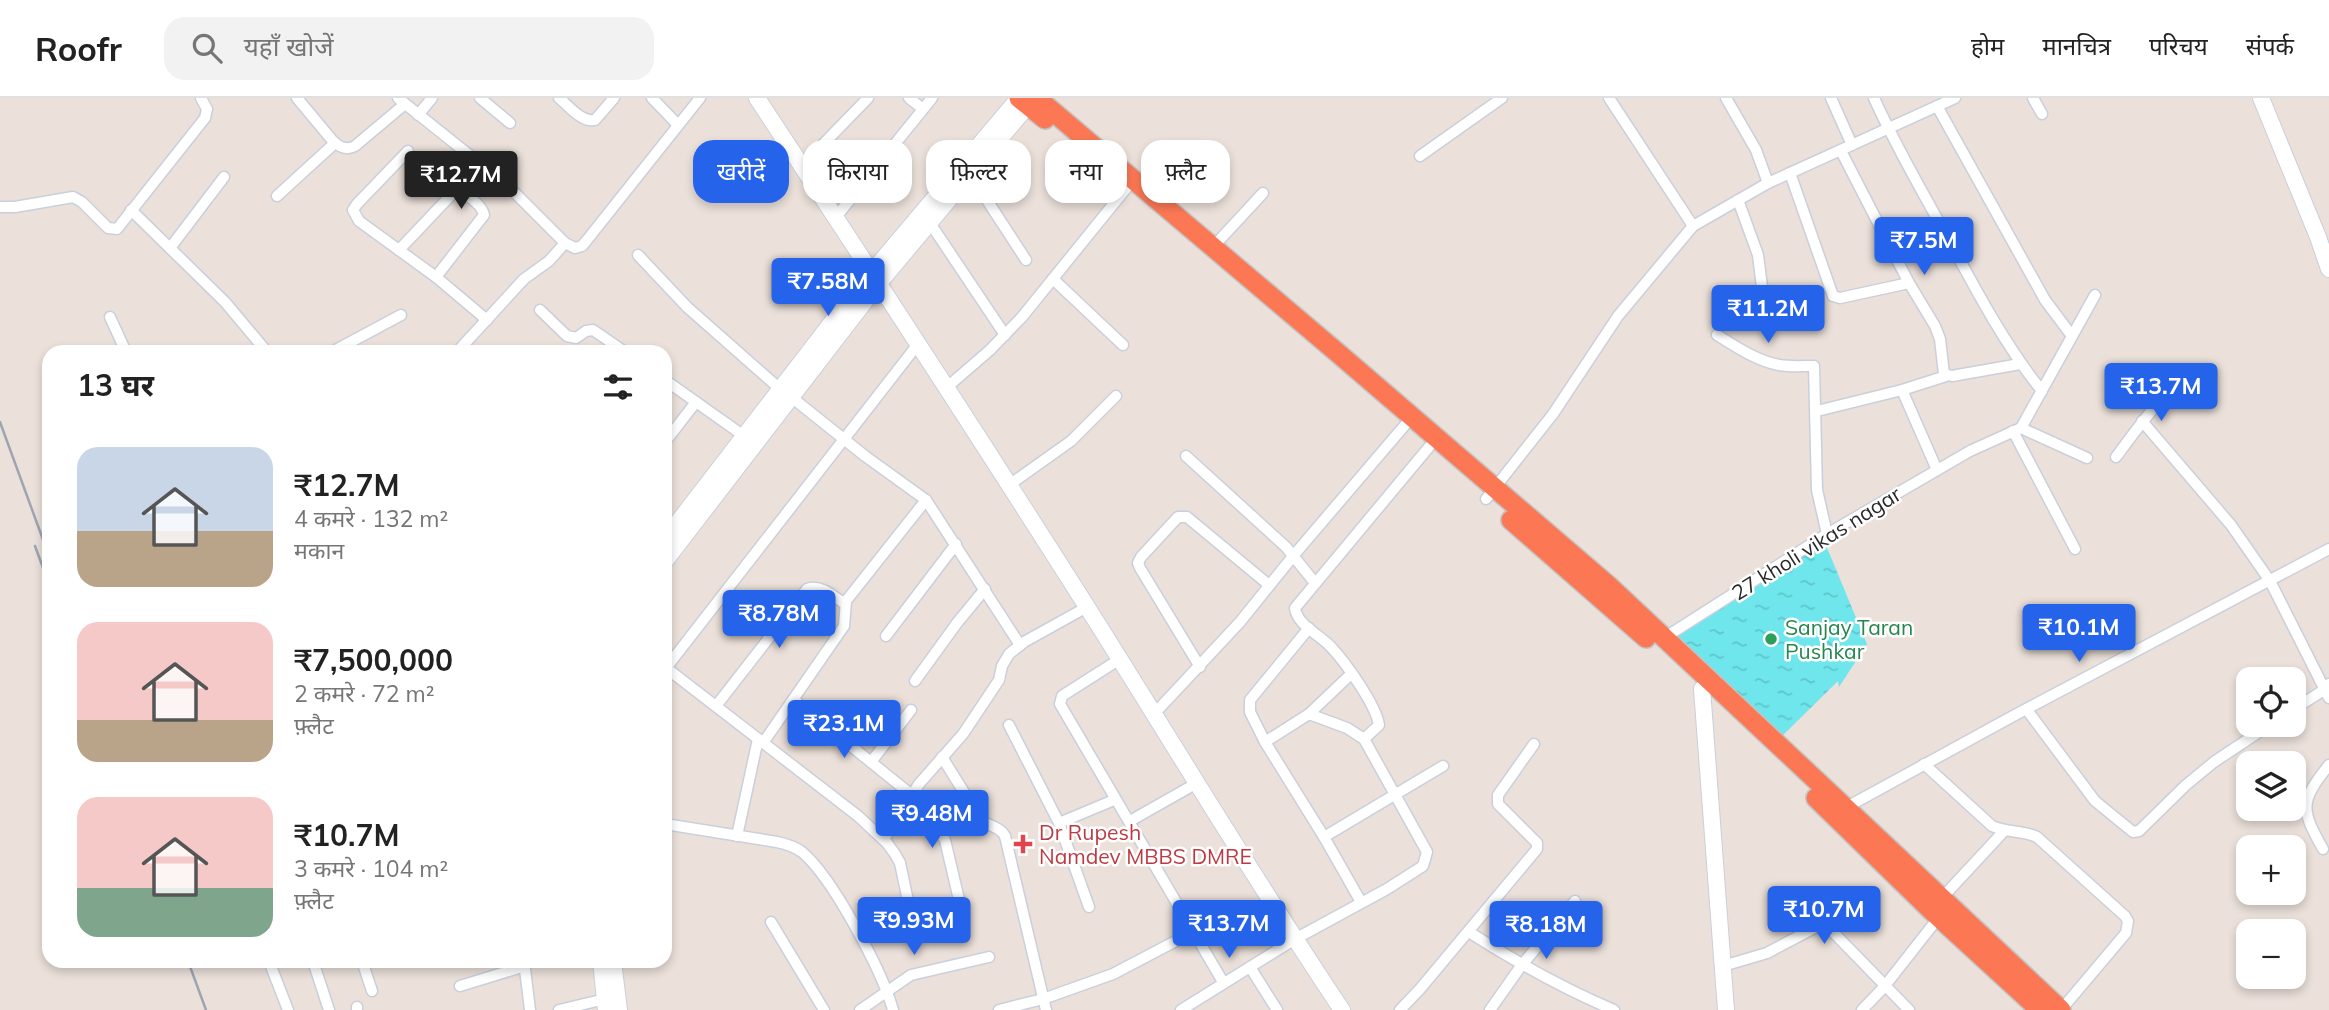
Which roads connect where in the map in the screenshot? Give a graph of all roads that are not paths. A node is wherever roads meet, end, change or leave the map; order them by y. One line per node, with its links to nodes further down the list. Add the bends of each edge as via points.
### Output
1 (201, 98): 47 (street, via 208,109 205,118)
2 (297, 98): 31 (street)
3 (432, 98): 26 (street)
4 (480, 98): 27 (street)
5 (559, 98): 6 (street, via 590,121)
6 (614, 98)
7 (652, 98): 28 (street)
8 (700, 98): 28 (street)
9 (757, 98): 36 (street)
10 (868, 98): 36 (street)
11 (909, 98): 24 (street)
12 (932, 98): 24 (street)
13 (1502, 98): 35 (street)
14 (1609, 98): 50 (street)
15 (1726, 98): 39 (street, via 1756,150)
16 (1830, 98): 32 (street)
17 (1874, 98): 29 (street)
18 (1955, 98): 23 (street)
19 (2034, 98): 25 (street)
20 (2261, 98): 51 (street)
21 (1026, 99): 30 (street); 40 (highway); 53 (highway); 60 (street)
22 (402, 101): 26 (street); 31 (street, via 355,146 349,149)
23 (1937, 106): 29 (street); 72 (street, via 2045,300)
24 (923, 109): 48 (street)
25 (2042, 114)
26 (418, 115): 52 (street, via 508,186)
27 (510, 124)
28 (678, 125): 52 (street, via 582,246 573,248)
29 (1888, 129): 32 (street); 80 (street)
30 (995, 140)
31 (335, 143): 42 (street)
32 (1852, 145): 34 (street)
33 (408, 151): 55 (street, via 353,210 359,220)
34 (1841, 151): 37 (street); 62 (street)
35 (1420, 156)
36 (802, 166): 48 (street)
37 (1790, 173): 39 (street); 62 (street, via 1832,296)
38 (224, 177): 54 (street)
39 (1768, 183): 43 (street)
40 (1128, 186): 61 (street); 64 (highway)
41 (1263, 193): 53 (street)
42 (277, 196)
43 (1738, 200): 50 (street); 66 (street, via 1758,255 1765,311 1771,315)
44 (946, 203): 49 (street)
45 (989, 203): 57 (street)
46 (0, 207): 47 (street, via 73,197 112,230)
47 (131, 210): 54 (street)
48 (836, 217): 60 (street)
49 (930, 223): 60 (street); 70 (street)
50 (1693, 226): 103 (street, via 1618,316 1553,414)
51 (2324, 236): 58 (street)
52 (565, 243): 69 (street)
53 (1213, 247): 64 (highway)
54 (170, 248): 75 (street)
55 (399, 250): 59 (street); 59 (street, via 453,192 463,193 484,215)
56 (638, 255): 87 (street, via 676,297)
57 (1026, 260)
58 (2329, 269)
59 (436, 277): 69 (street)
60 (875, 277): 73 (street); 87 (street)
61 (1053, 279): 70 (street); 79 (street)
62 (1909, 283): 81 (street, via 1935,326)
63 (2095, 295): 72 (street)
64 (1270, 301): 92 (highway); 103 (highway)
65 (540, 310): 78 (street, via 569,337 593,330)
66 (1794, 310)
67 (401, 315): 76 (street)
68 (110, 317): 74 (street)
69 (487, 320): 77 (street)
70 (1004, 335): 83 (street)
71 (1717, 335): 90 (street, via 1761,360 1814,366)
72 (2072, 336): 85 (street)
73 (918, 344): 83 (street); 96 (street)
74 (123, 345)
75 (261, 345)
76 (345, 345)
77 (464, 345)
78 (615, 345)
79 (1123, 345)
80 (2020, 364): 81 (street); 85 (street)
81 (1946, 376): 84 (street)
82 (672, 385): 89 (street)
83 (946, 388): 102 (street)
84 (1902, 390): 90 (street); 101 (street)
85 (2042, 391): 93 (street)
86 (2209, 391): 91 (street, via 2178,384)
87 (785, 393): 95 (street); 96 (street); 110 (street)
88 (1116, 396): 102 (street, via 1070,441)
89 (696, 402): 94 (street); 95 (street)
90 (1817, 411): 106 (street, via 1817,490)
91 (2142, 421): 100 (street); 112 (street, via 2231,524)
92 (1405, 425): 97 (highway); 111 (street)
93 (2017, 429): 99 (street); 101 (street, 27 kholi vikas nagar); 108 (street)
94 (672, 433)
95 (744, 436): 105 (street)
96 (845, 439): 104 (street); 122 (street)
97 (1429, 447): 103 (highway); 113 (street)
98 (1186, 456): 111 (street)
99 (2087, 457)
100 (2116, 457)
101 (1937, 470): 106 (street, 27 kholi vikas nagar)
102 (1009, 485): 117 (street)
103 (1490, 494): 120 (highway, via 1609,586); 128 (highway)
104 (926, 500): 107 (street); 116 (street)
105 (672, 525)
106 (1826, 534): 120 (street, 27 kholi vikas nagar)
107 (956, 544): 115 (street); 119 (street)
108 (2075, 549)
109 (2329, 549): 112 (street)
110 (672, 551)
111 (1293, 555): 113 (street); 114 (street)
112 (2270, 581): 129 (street); 134 (street)
113 (1315, 583): 118 (street, via 1295,608)
114 (1269, 585): 124 (street); 124 (street, via 1187,517 1178,517 1141,557 1140,568)
115 (985, 589): 121 (street); 127 (street)
116 (845, 604): 130 (street, via 844,626); 132 (street, via 820,588 807,589)
117 (1087, 607): 121 (street); 123 (street)
118 (1309, 628): 126 (street, via 1334,650); 141 (street, via 1249,702)
119 (886, 636)
120 (1664, 638): 152 (highway)
121 (1020, 645): 143 (street, via 1005,660 999,680 963,734)
122 (672, 659)
123 (1120, 659): 135 (street); 151 (street, via 1059,701)
124 (1200, 667): 135 (street)
125 (672, 672): 132 (street)
126 (1351, 674): 136 (street); 139 (street, via 1379,723)
127 (915, 681)
128 (1702, 689): 165 (highway); 173 (street)
129 (2327, 690): 131 (street)
130 (794, 700): 140 (street); 144 (street)
131 (2306, 702)
132 (716, 706): 140 (street)
133 (911, 710): 144 (street)
134 (2027, 710): 138 (street, via 2095,802 2133,832 2214,762); 145 (street)
135 (1154, 714): 148 (street)
136 (1309, 714): 139 (street, via 1347,727); 141 (street)
137 (1009, 725): 154 (street)
138 (2252, 737)
139 (1364, 739): 150 (street)
140 (761, 741): 157 (street); 159 (street)
141 (1265, 742): 158 (street)
142 (1534, 744): 169 (street, via 1496,800 1537,843 1536,849)
143 (942, 757): 149 (street); 188 (street, via 983,822 1006,836)
144 (871, 762): 149 (street)
145 (1924, 764): 152 (street); 156 (street, via 1992,826)
146 (2329, 765): 160 (street, via 2305,805)
147 (1443, 766): 150 (street)
148 (1197, 783): 153 (street); 170 (street)
149 (914, 793): 159 (street); 163 (street, via 945,840)
150 (1394, 795): 158 (street); 162 (street, via 1427,852 1425,862)
151 (1114, 800): 153 (street); 154 (street)
152 (1845, 808): 165 (highway)
153 (1130, 821): 168 (street)
154 (1059, 823): 164 (street)
155 (672, 825): 157 (street)
156 (2005, 830): 165 (street); 208 (street, via 2037,837 2128,921 2126,933)
157 (737, 836): 186 (street, via 787,844 811,862 855,925)
158 (1324, 837): 162 (street)
159 (884, 839): 167 (street, via 900,863)
160 (2323, 849)
161 (1575, 901): 172 (street)
162 (1361, 902): 170 (street)
163 (961, 908)
164 (1089, 908)
165 (1940, 908): 184 (street); 207 (highway); 208 (highway)
166 (771, 922): 194 (street)
167 (914, 929)
168 (1193, 932): 182 (street); 188 (street)
169 (1469, 932): 172 (street); 201 (street)
170 (1295, 939): 174 (street); 200 (street)
171 (989, 957): 186 (street, via 921,972)
172 (1521, 965): 202 (street); 203 (street)
173 (1723, 966): 184 (street, via 1767,953 1816,927 1832,931); 204 (street)
174 (1250, 967): 182 (street); 199 (street)
175 (272, 968): 189 (street)
176 (315, 968): 190 (street)
177 (364, 968): 185 (street)
178 (511, 968): 183 (street)
179 (526, 968): 191 (street)
180 (602, 968): 187 (street)
181 (614, 968): 193 (street)
182 (1223, 982): 198 (street)
183 (460, 986)
184 (1884, 987): 205 (street); 206 (street)
185 (372, 991)
186 (888, 993): 195 (street); 196 (street)
187 (606, 1004): 192 (street)
188 (1044, 1004): 197 (street)
189 (288, 1010)
190 (329, 1010)
191 (530, 1010)
192 (559, 1010)
193 (619, 1010)
194 (824, 1010)
195 (860, 1010)
196 (893, 1010)
197 (999, 1010)
198 (1181, 1010)
199 (1277, 1010)
200 (1342, 1010)
201 (1400, 1010)
202 (1490, 1010)
203 (1614, 1010)
204 (1726, 1010)
205 (1862, 1010)
206 (1909, 1010)
207 (2040, 1010)
208 (2061, 1010)

